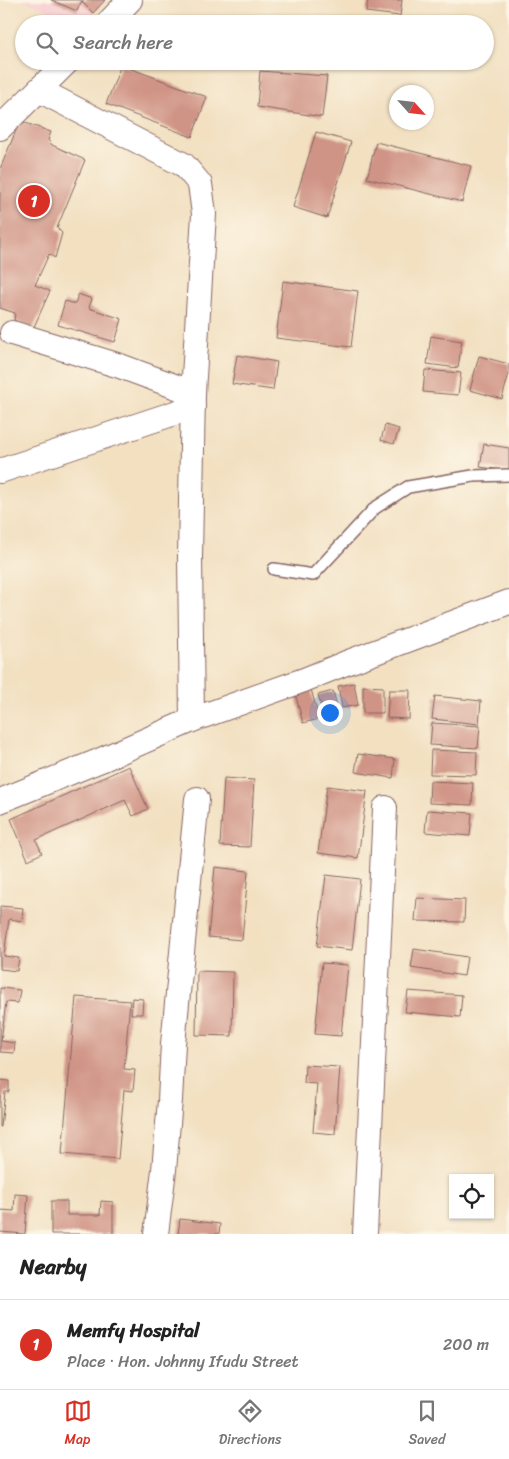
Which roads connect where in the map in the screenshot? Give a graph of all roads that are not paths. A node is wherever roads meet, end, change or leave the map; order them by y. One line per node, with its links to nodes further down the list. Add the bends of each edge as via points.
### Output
1 (130, 0): 2 (street)
2 (116, 15)
3 (59, 70): 4 (street)
4 (39, 90): 5 (street); 7 (street, via 184,166 200,184 204,214)
5 (0, 128)
6 (12, 333): 7 (street, via 120,366)
7 (193, 400): 8 (street); 12 (street, via 190,557)
8 (0, 470)
9 (509, 475): 10 (lane, via 473,476 408,487 375,508 313,575)
10 (274, 569)
11 (509, 602): 12 (street)
12 (192, 720): 14 (street)
13 (197, 799): 16 (street)
14 (0, 800)
15 (385, 808): 17 (street)
16 (156, 1234)
17 (365, 1234)

